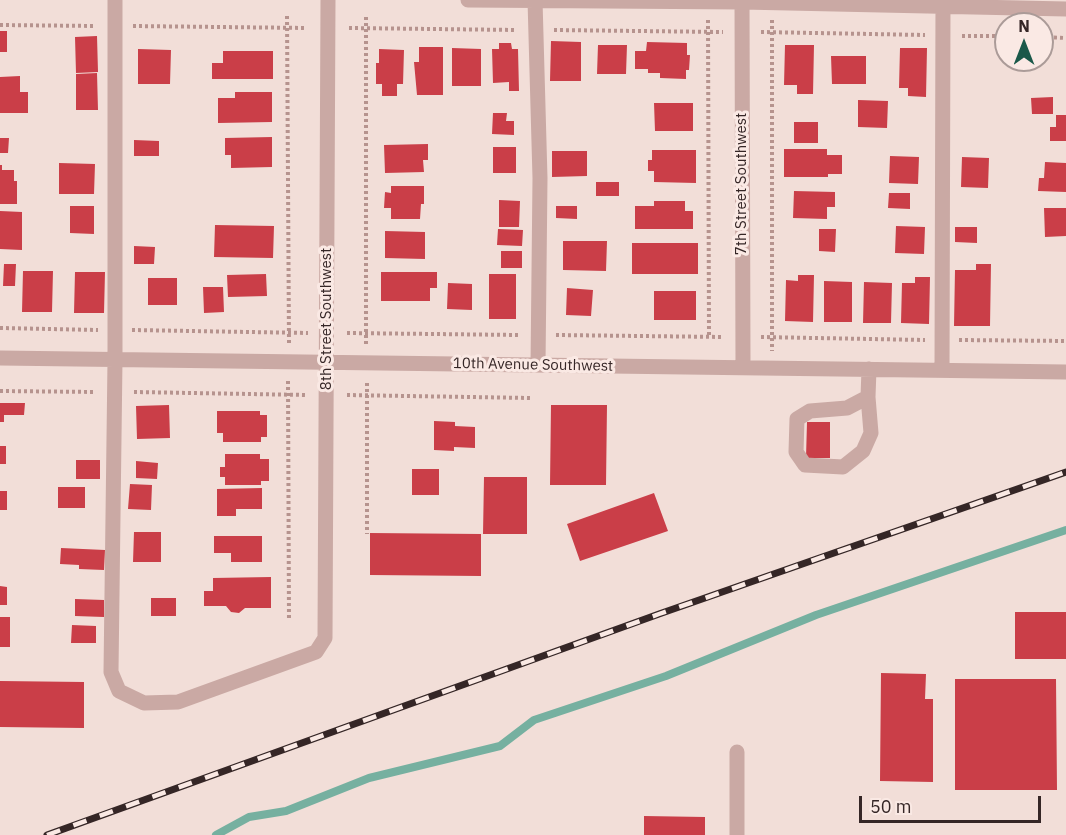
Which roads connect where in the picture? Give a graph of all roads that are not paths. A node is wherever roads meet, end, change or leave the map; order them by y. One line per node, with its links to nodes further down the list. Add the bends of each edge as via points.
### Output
1 (115, 0): 9 (street)
2 (328, 0): 10 (street, 8th Street Southwest)
3 (468, 0): 4 (street)
4 (535, 1): 5 (street); 11 (street, via 540,178)
5 (742, 1): 6 (street); 12 (street, 7th Street Southwest)
6 (943, 4): 7 (street); 14 (street)
7 (1066, 9)
8 (0, 358): 9 (street, 10th Avenue Southwest)
9 (115, 360): 10 (street, 10th Avenue Southwest); 10 (street, 8th Street Southwest, via 111,672 119,691 144,703 178,702 316,652 325,638)
10 (327, 362): 11 (street, 10th Avenue Southwest)
11 (538, 365): 12 (street, 10th Avenue Southwest)
12 (743, 367): 13 (street, 10th Avenue Southwest)
13 (869, 369): 14 (street, 10th Avenue Southwest); 16 (street)
14 (942, 370): 15 (street, 10th Avenue Southwest)
15 (1066, 372)
16 (868, 397): 16 (street, via 847,408 810,411 797,420 796,452 805,465 843,466 863,451 871,433)
17 (737, 752): 18 (street)
18 (737, 835)

